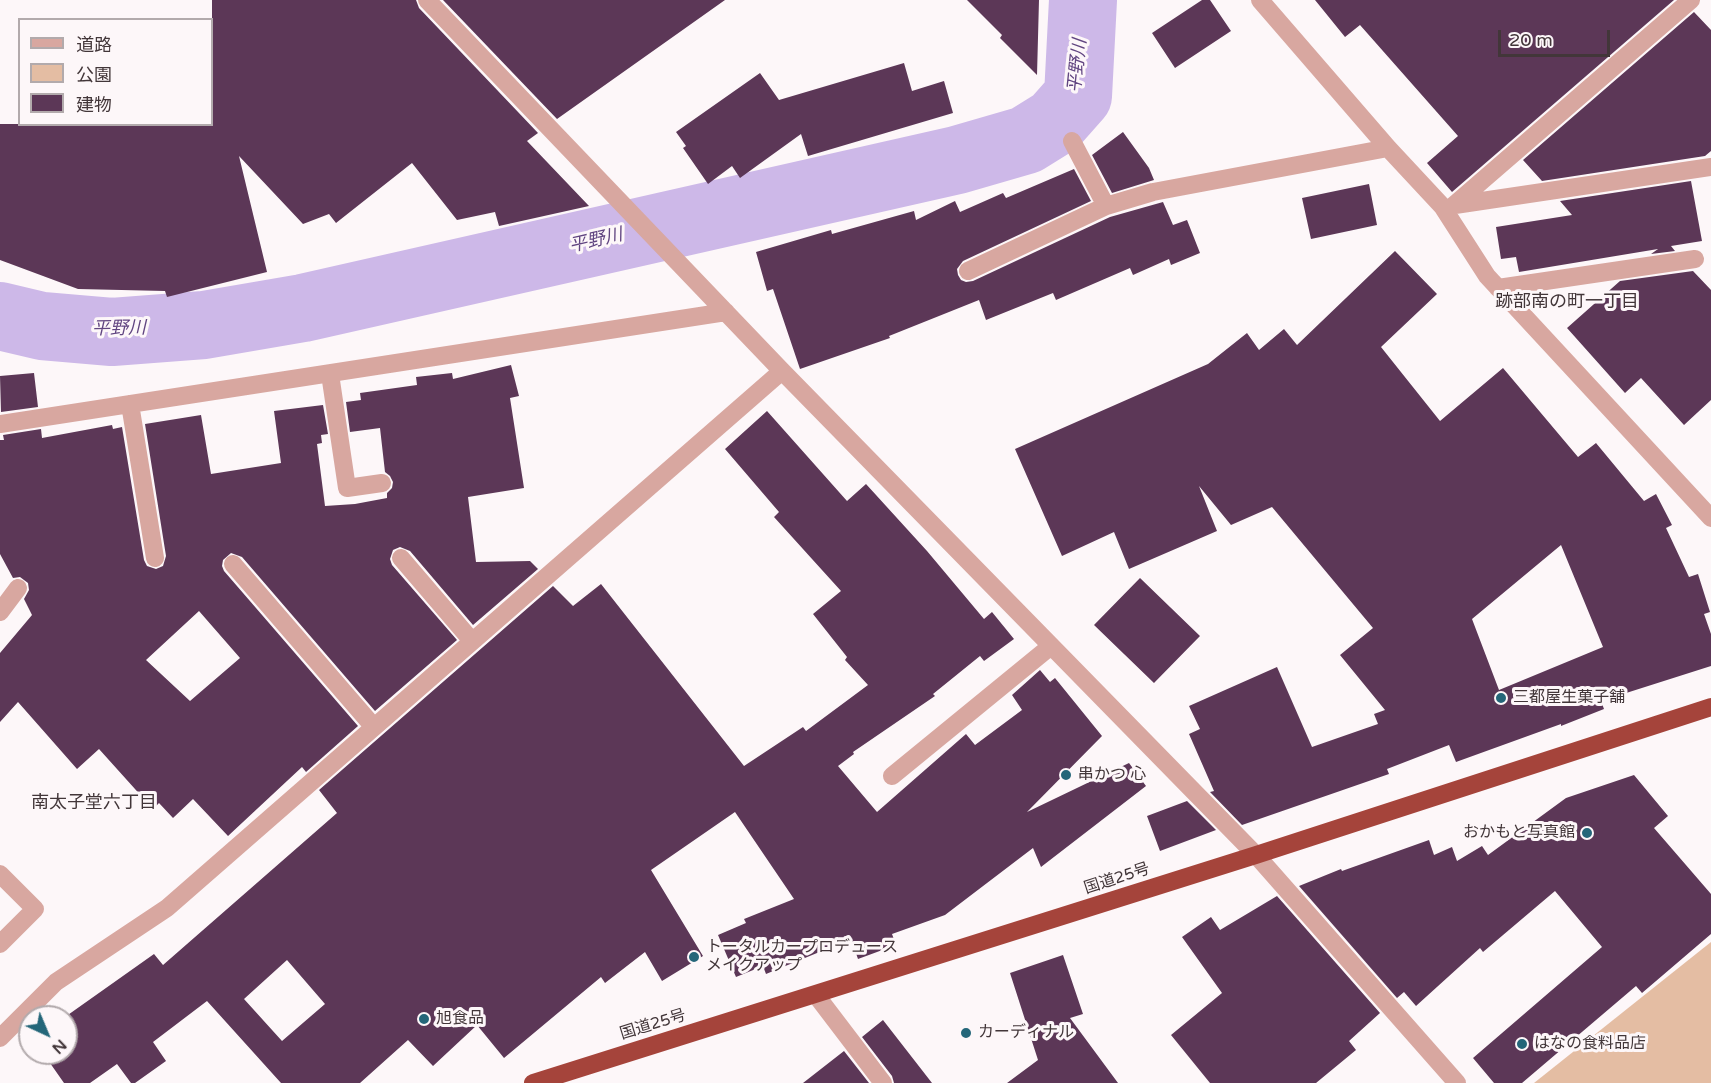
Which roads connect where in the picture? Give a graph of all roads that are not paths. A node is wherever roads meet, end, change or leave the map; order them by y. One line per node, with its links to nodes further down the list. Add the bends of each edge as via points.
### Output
1 (427, 0): 12 (street)
2 (1260, 0): 5 (street)
3 (1691, 0): 8 (street)
4 (1072, 141): 7 (street)
5 (1388, 148): 7 (street, via 1153,192); 8 (street)
6 (1711, 167): 8 (street)
7 (1106, 206): 10 (street)
8 (1448, 206): 11 (street, via 1487,276)
9 (1695, 259): 11 (street)
10 (968, 271)
11 (1498, 288): 18 (street)
12 (726, 312): 13 (street); 14 (street)
13 (782, 371): 24 (street); 25 (street)
14 (330, 374): 15 (street); 17 (street, via 347,488)
15 (130, 404): 16 (street); 19 (street)
16 (0, 424)
17 (382, 483)
18 (1711, 518)
19 (155, 558)
20 (401, 558): 24 (street)
21 (233, 564): 27 (street)
22 (18, 588): 23 (street)
23 (0, 612)
24 (472, 641): 27 (street)
25 (1051, 646): 28 (street); 29 (street)
26 (1711, 706): 29 (highway, 国道25号)
27 (373, 726): 33 (street, via 167,908 56,982)
28 (892, 776)
29 (1256, 855): 32 (highway, 国道25号); 36 (street)
30 (0, 874): 31 (street, via 36,909)
31 (0, 944)
32 (816, 995): 34 (highway, 国道25号); 35 (street)
33 (0, 1038)
34 (533, 1083)
35 (883, 1083)
36 (1457, 1083)

